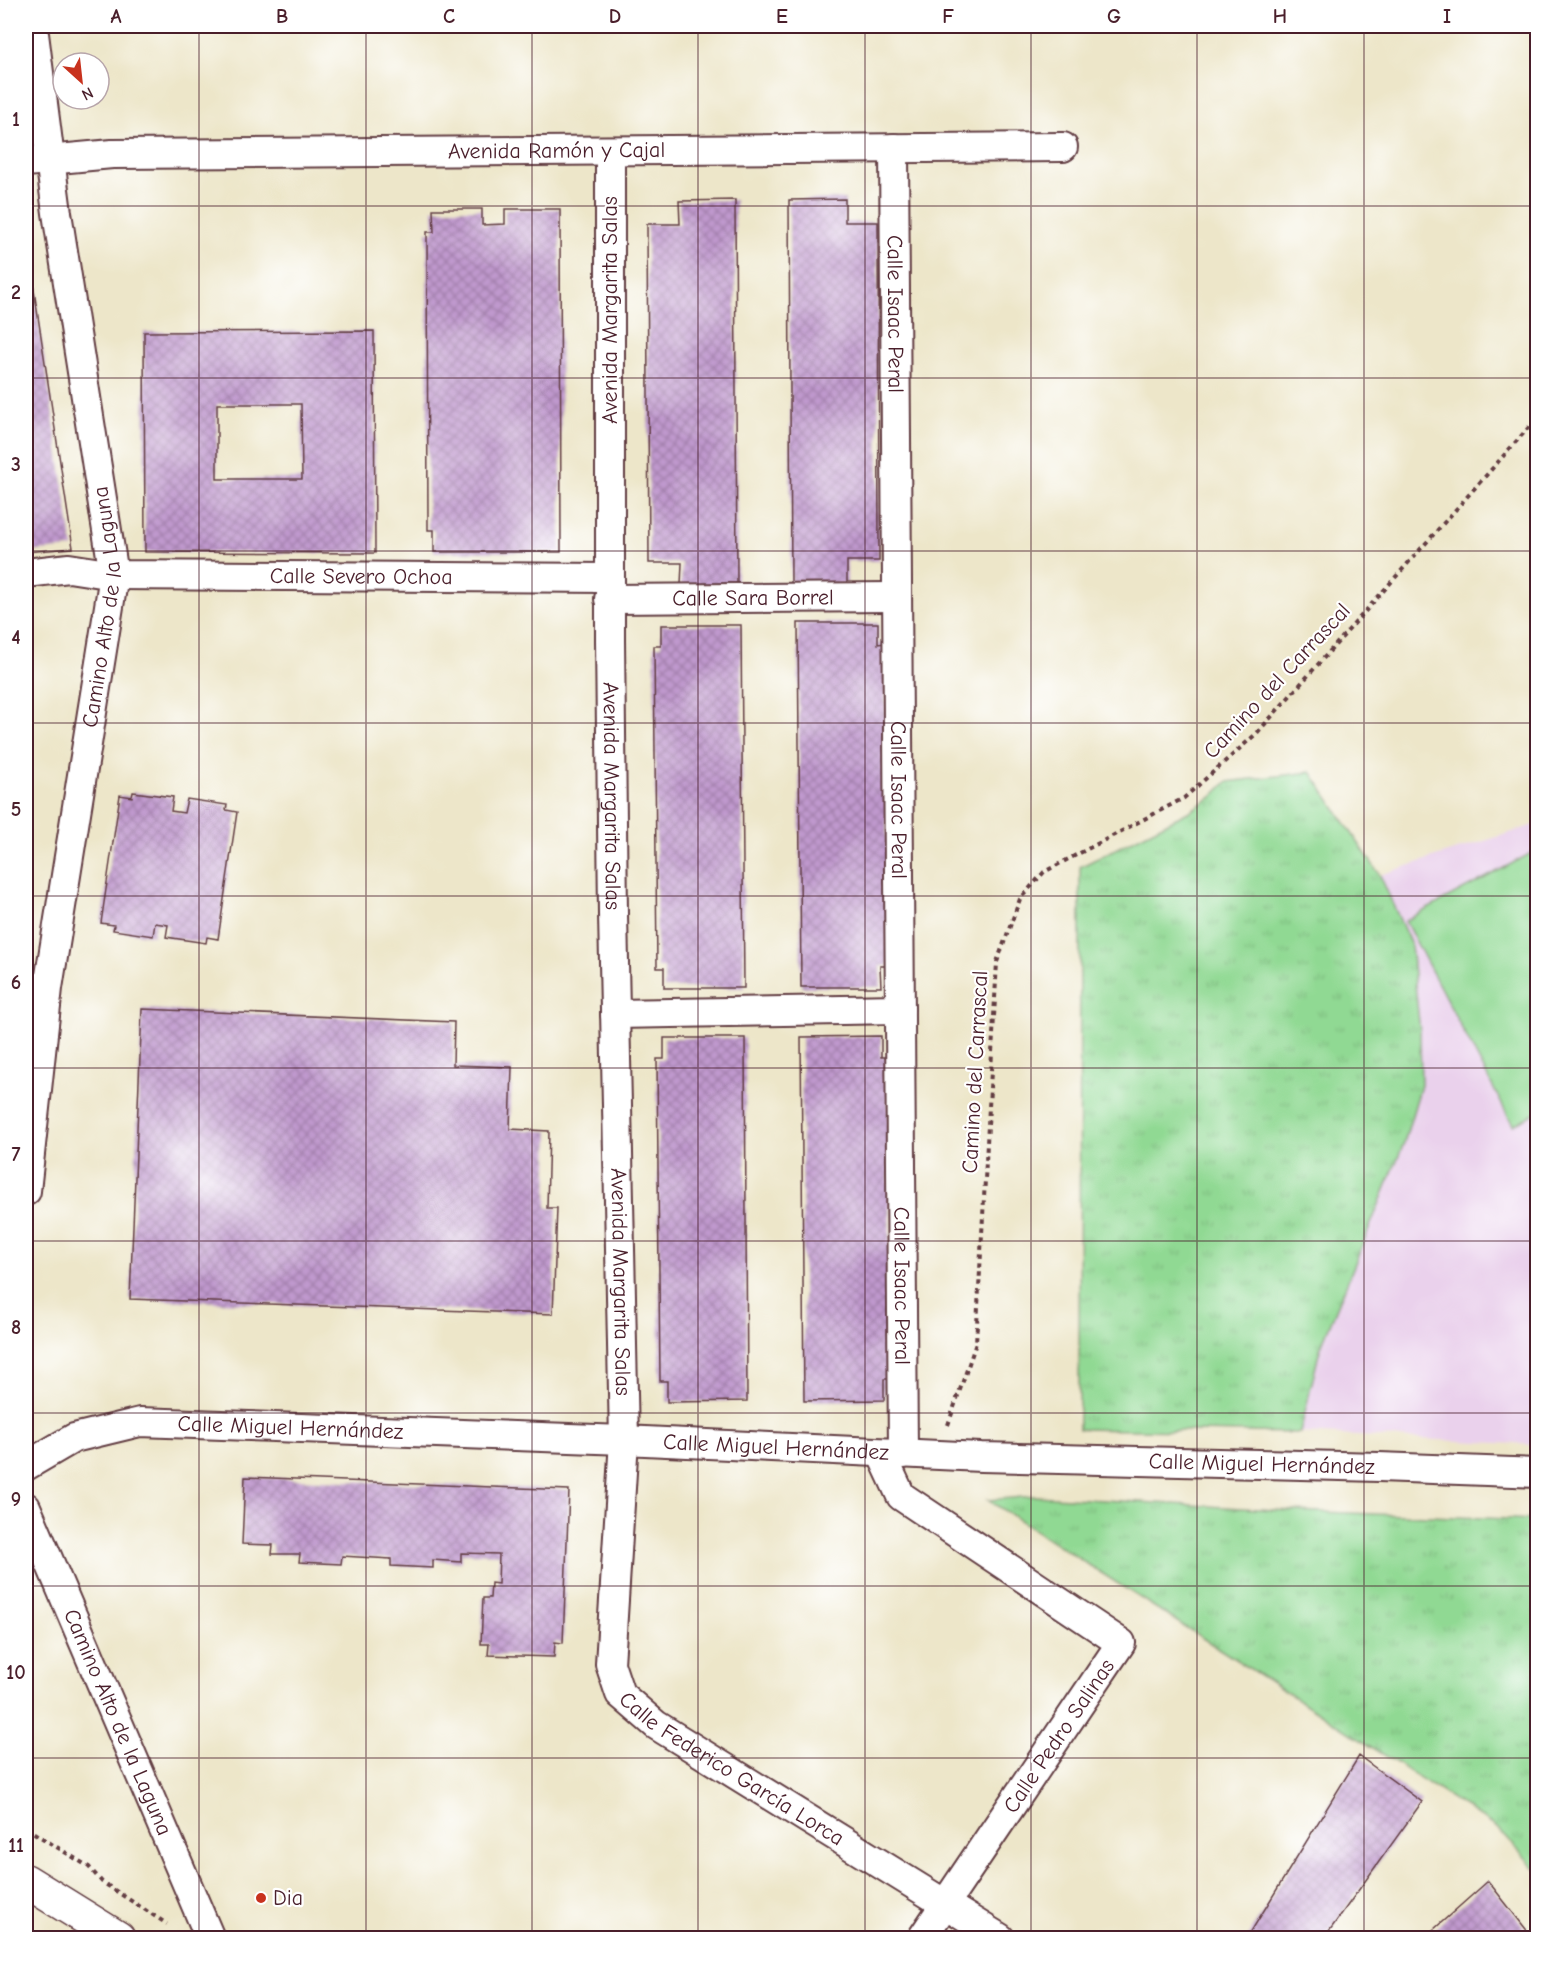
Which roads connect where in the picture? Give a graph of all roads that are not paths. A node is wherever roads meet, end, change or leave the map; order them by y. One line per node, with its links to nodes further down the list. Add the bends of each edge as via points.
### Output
1 (33, 26): 5 (street, Camino Alto de la Laguna)
2 (1063, 147): 3 (street, Avenida Ramón y Cajal)
3 (894, 148): 4 (street, Avenida Ramón y Cajal); 9 (street, Calle Isaac Peral)
4 (610, 151): 5 (street, Avenida Ramón y Cajal, via 112,154); 8 (street, Avenida Margarita Salas)
5 (38, 161): 7 (street, Camino Alto de la Laguna)
6 (26, 573): 7 (street, Calle Severo Ochoa, via 69,568)
7 (114, 575): 8 (street, Calle Severo Ochoa); 12 (street, Camino Alto de la Laguna, via 48,987)
8 (609, 588): 9 (street, Calle Sara Borrel); 11 (street, Avenida Margarita Salas)
9 (896, 597): 10 (street, Calle Isaac Peral)
10 (900, 1010): 11 (street); 14 (street, Calle Isaac Peral)
11 (615, 1014): 13 (street, Avenida Margarita Salas)
12 (26, 1191)
13 (624, 1440): 14 (street, Calle Miguel Hernández); 15 (street, Calle Miguel Hernández, via 140,1422 74,1438); 19 (street, Calle Federico García Lorca, via 610,1664 620,1694 656,1725)
14 (892, 1453): 16 (street, Calle Miguel Hernández); 19 (street, Calle Pedro Salinas, via 901,1496 1122,1643)
15 (26, 1466)
16 (1538, 1473)
17 (26, 1507): 21 (street, Camino Alto de la Laguna)
18 (26, 1881): 20 (main road)
19 (947, 1905): 22 (street, Calle Pedro Salinas); 23 (street, Calle Federico García Lorca)
20 (118, 1938)
21 (210, 1938)
22 (922, 1938)
23 (1000, 1938)

